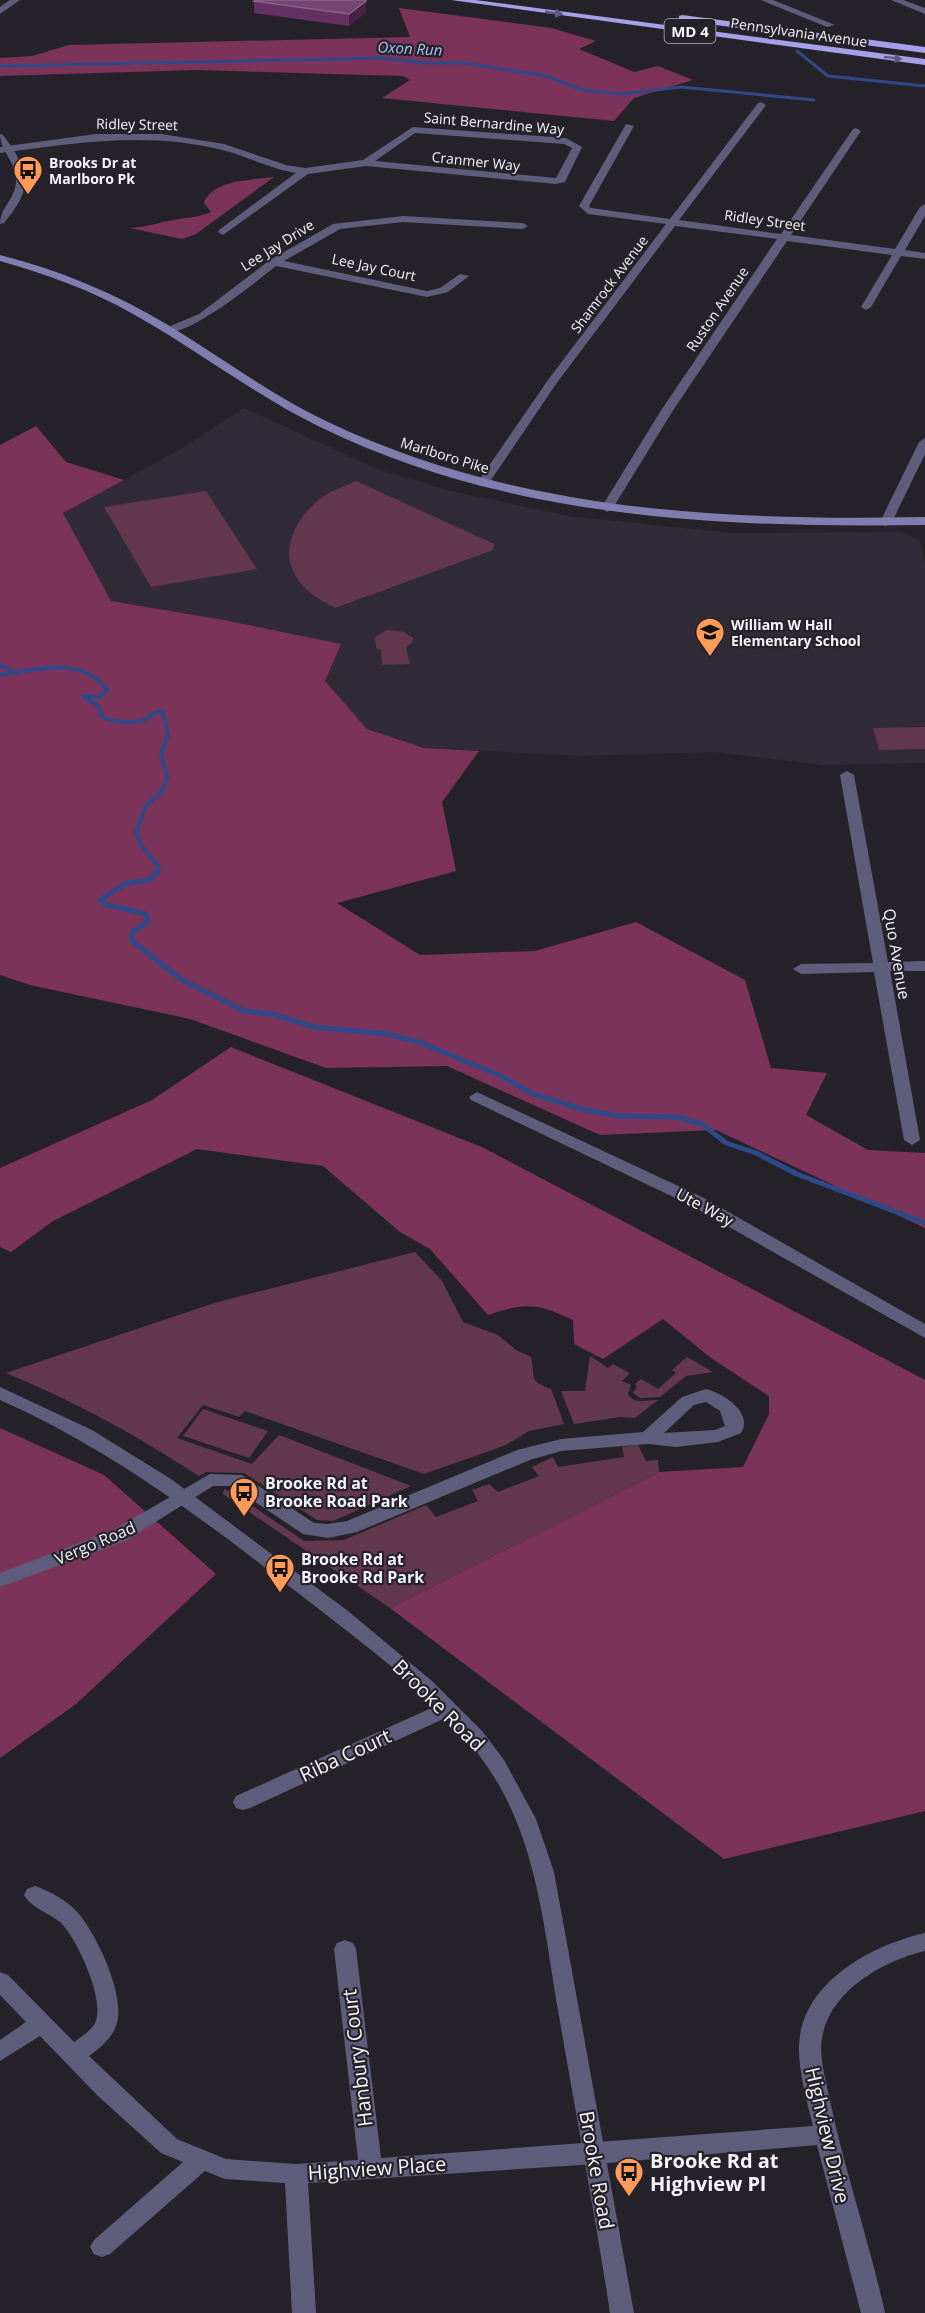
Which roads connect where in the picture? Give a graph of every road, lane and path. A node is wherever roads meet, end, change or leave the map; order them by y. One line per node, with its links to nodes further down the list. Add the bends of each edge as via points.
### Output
1 (16, 0): 5 (street)
2 (455, 0): 10 (highway, Pennsylvania Avenue / MD 4, one-way to 10)
3 (765, 0): 8 (street)
4 (895, 0): 6 (street)
5 (0, 11)
6 (925, 11)
7 (674, 17): 9 (highway, Pennsylvania Avenue / MD 4)
8 (830, 25)
9 (925, 50)
10 (925, 62)
11 (761, 105): 21 (street, Shamrock Avenue)
12 (629, 126): 21 (street, Ridley Street, via 584,208)
13 (856, 131): 24 (street, Ruston Avenue)
14 (0, 137): 15 (street)
15 (5, 149): 18 (street, Ridley Street, via 96,137 162,137 225,147); 20 (street, via 24,180 17,200)
16 (570, 160): 17 (street, Cranmer Way, via 561,180 555,181); 17 (street, Saint Bernardine Way, via 577,147 568,142 421,129 413,130)
17 (366, 163): 18 (street)
18 (305, 171): 23 (street)
19 (925, 207): 25 (street)
20 (0, 221)
21 (674, 222): 24 (street, Ridley Street); 33 (street, Shamrock Avenue, via 552,382)
22 (523, 226): 28 (street, Lee Jay Drive, via 403,219 350,223 328,230)
23 (223, 232)
24 (783, 237): 25 (street, Ridley Street); 34 (street, Ruston Avenue, via 666,412)
25 (898, 252): 26 (street, Ridley Street); 30 (street)
26 (925, 256)
27 (0, 258): 31 (main road, Marlboro Pike, via 84,286)
28 (274, 262): 29 (street, Lee Jay Court, via 427,294 444,290); 31 (street, Lee Jay Drive, via 208,313)
29 (464, 276)
30 (866, 307)
31 (166, 330): 33 (main road, Marlboro Pike, via 286,404 343,434 399,457)
32 (925, 442): 36 (street)
33 (483, 483): 34 (main road, Marlboro Pike)
34 (608, 508): 36 (main road, Marlboro Pike, via 742,521)
35 (925, 521): 36 (main road, Marlboro Pike)
36 (886, 522)
37 (847, 774): 38 (street, Quo Avenue)
38 (881, 966): 39 (street); 40 (street); 42 (street, Quo Avenue)
39 (925, 966)
40 (801, 969)
41 (477, 1097): 43 (street, Ute Way, via 698,1202)
42 (912, 1140)
43 (925, 1332)
44 (0, 1393): 46 (street, Brooke Road, via 93,1437)
45 (648, 1438): 46 (street, Vergo Road, via 561,1445 524,1455 350,1527 328,1531 310,1529 235,1480 210,1480)
46 (184, 1495): 47 (street, Vergo Road, via 118,1536); 48 (street, Brooke Road, via 357,1629)
47 (0, 1580)
48 (447, 1709): 49 (street, Riba Court); 58 (street, Brooke Road, via 500,1769 514,1792 543,1864)
49 (243, 1802)
50 (35, 1895): 56 (street, via 60,1910 77,1928 95,1962 108,2009 105,2027)
51 (925, 1942): 57 (street, Highview Drive, via 898,1950 861,1969 833,1996 813,2028 811,2060)
52 (345, 1949): 60 (street, Hanbury Court)
53 (0, 1981): 54 (street, Highview Place)
54 (41, 2023): 55 (street); 56 (street, Highview Place)
55 (0, 2052)
56 (73, 2056): 59 (street, Highview Place, via 162,2140)
57 (824, 2135): 58 (street, Highview Place); 65 (street, Highview Drive)
58 (596, 2154): 60 (street, Highview Place); 64 (street, Brooke Road)
59 (201, 2161): 61 (street, Highview Place, via 225,2169); 62 (street)
60 (370, 2167): 61 (street, Highview Place)
61 (296, 2174): 63 (street)
62 (102, 2247)
63 (304, 2313)
64 (622, 2313)
65 (873, 2313)

